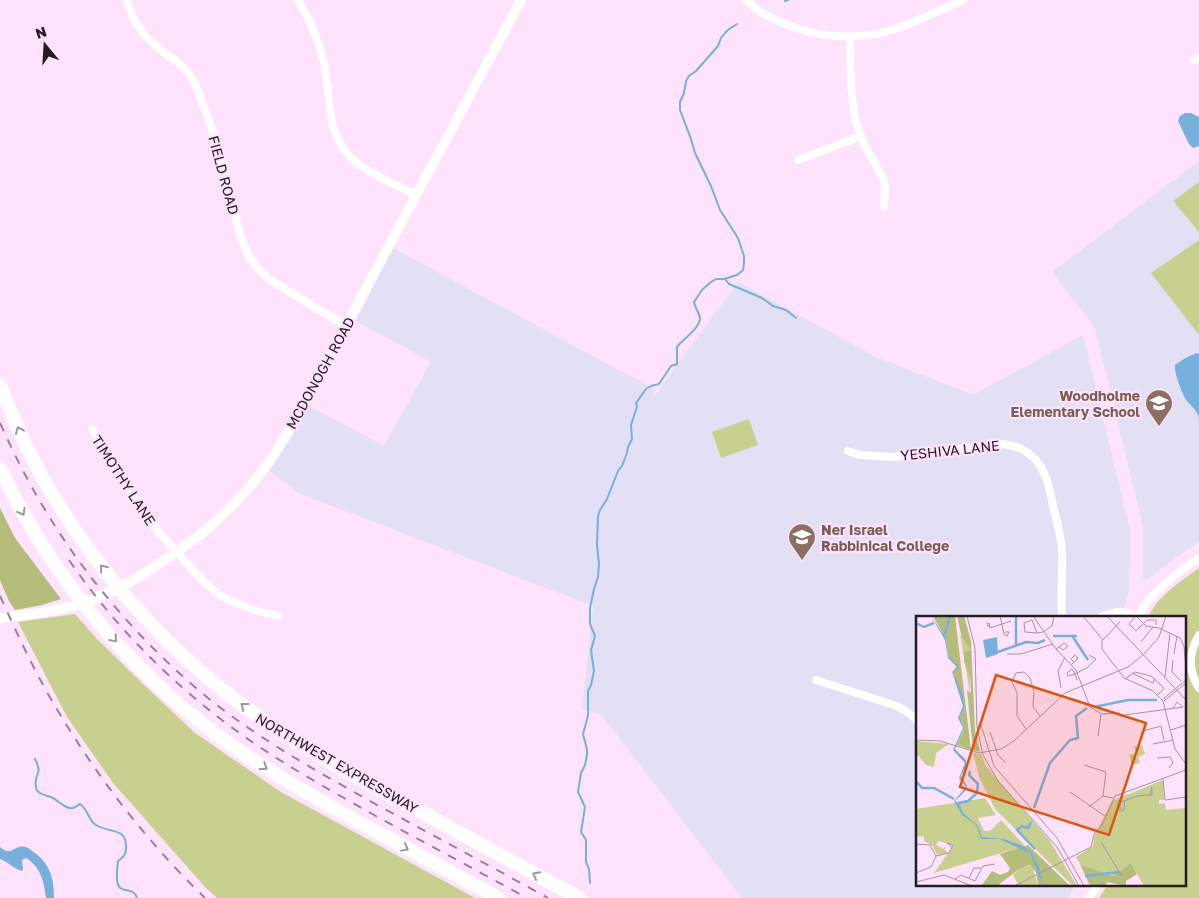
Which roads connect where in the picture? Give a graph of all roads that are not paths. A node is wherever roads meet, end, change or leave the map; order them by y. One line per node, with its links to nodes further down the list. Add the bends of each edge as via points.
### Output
1 (127, 0): 11 (street, FIELD ROAD, via 134,22 154,44 180,64 195,84 230,186 237,225 252,260 272,281)
2 (298, 0): 9 (street, via 321,49 330,118 344,150 362,167)
3 (521, 0): 9 (main road, MCDONOGH ROAD)
4 (746, 0): 6 (street, via 760,12 799,30)
5 (963, 0): 6 (street, via 902,26)
6 (850, 37): 7 (street, via 852,99)
7 (861, 136): 8 (street); 10 (street, via 883,178)
8 (798, 160)
9 (416, 195): 11 (main road, MCDONOGH ROAD)
10 (884, 206)
11 (346, 326): 16 (main road, MCDONOGH ROAD, via 274,456 217,520)
12 (0, 386): 30 (highway, NORTHWEST EXPRESSWAY, one-way to 12, via 324,758 252,713 197,669 150,624 83,541 59,506 27,448)
13 (92, 429): 16 (street, TIMOTHY LANE, via 146,516)
14 (848, 451): 19 (street, YESHIVA LANE, via 859,455 893,457 1002,444 1025,450 1039,463 1044,473 1058,522 1062,556)
15 (0, 469): 29 (highway, one-way to 29, via 29,525 82,602 137,664 199,721 306,793)
16 (177, 552): 18 (street, TIMOTHY LANE, via 218,594 251,609); 23 (main road, MCDONOGH ROAD, via 116,590 80,604)
17 (1199, 558): 22 (street, via 1156,591)
18 (278, 616)
19 (1062, 616)
20 (1104, 616): 21 (street, via 1124,611)
21 (1134, 616)
22 (1137, 616)
23 (0, 618)
24 (1199, 635): 26 (street, via 1190,666)
25 (816, 680): 27 (street, via 897,706)
26 (1199, 688)
27 (916, 719)
28 (1097, 886): 31 (street)
29 (498, 898)
30 (579, 898)
31 (1089, 898)

